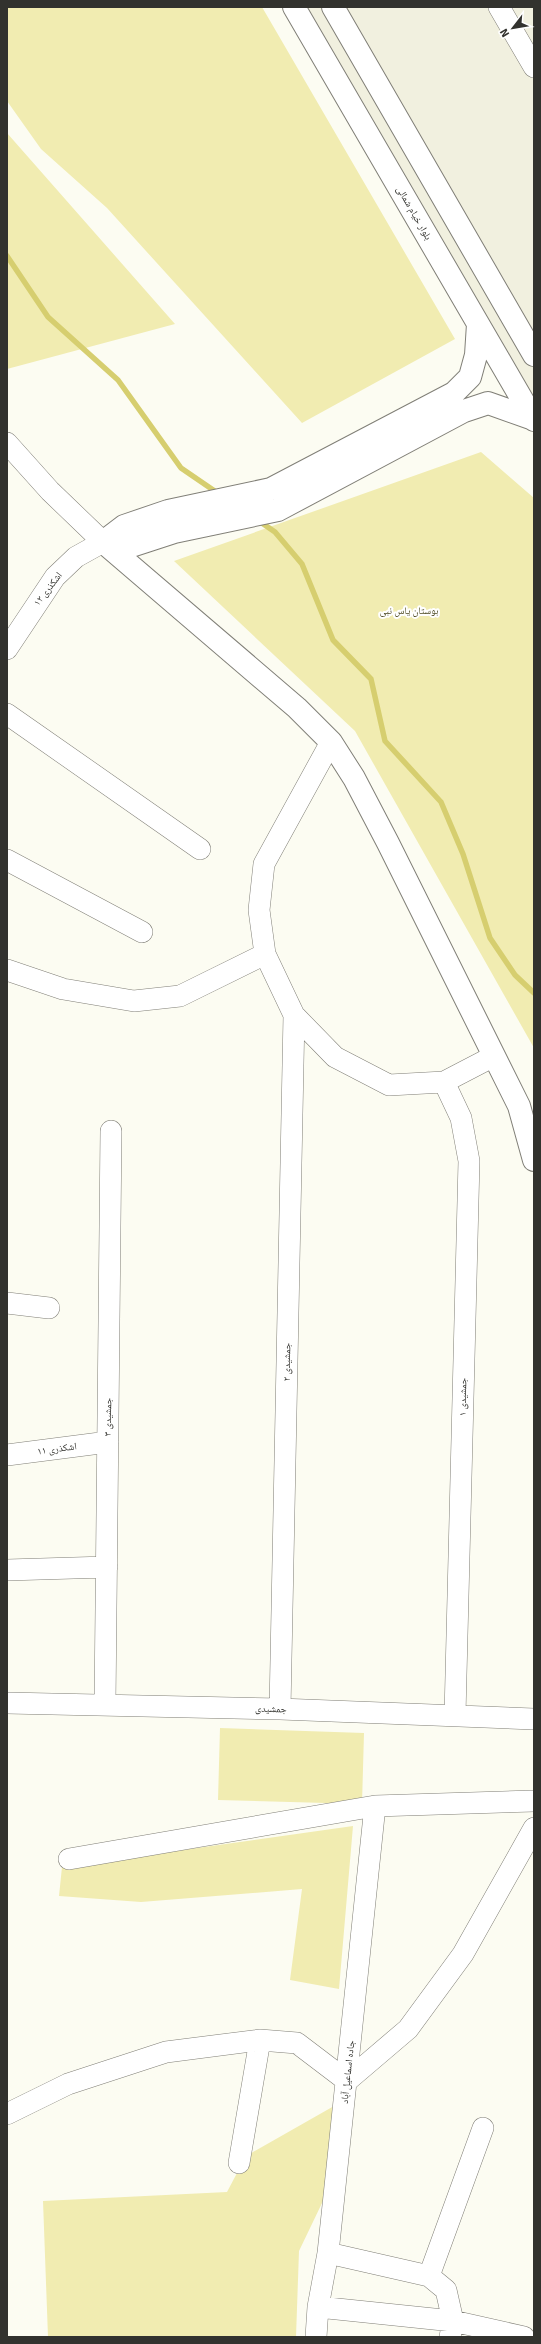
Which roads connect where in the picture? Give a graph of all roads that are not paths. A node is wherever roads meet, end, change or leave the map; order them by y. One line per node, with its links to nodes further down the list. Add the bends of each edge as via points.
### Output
1 (294, 7): 5 (street, بلوار خیام شمالی)
2 (333, 7): 6 (street)
3 (499, 7): 4 (street)
4 (534, 67)
5 (478, 324): 7 (street, بلوار خیام شمالی); 9 (street, via 476,355 470,377 454,393 270,489 168,511 124,526)
6 (534, 353)
7 (534, 419): 9 (street, via 488,403 464,411 278,510 174,532 131,546)
8 (7, 443): 9 (street, via 50,491)
9 (103, 542): 10 (street, اشکذری ۱۲, via 76,558 55,577); 12 (street, via 297,708)
10 (7, 649)
11 (7, 714): 13 (street)
12 (331, 742): 16 (street, via 264,864 259,910); 19 (street, via 354,778 388,843)
13 (200, 849)
14 (7, 860): 15 (street)
15 (142, 932)
16 (264, 954): 17 (street, via 180,996 134,1001 63,989); 18 (street)
17 (7, 970)
18 (294, 1015): 20 (street, via 335,1057 389,1085); 31 (street, جمشیدی ۲)
19 (494, 1056): 20 (street); 22 (street, via 518,1106)
20 (444, 1082): 32 (street, جمشیدی ۱, via 461,1118 469,1161)
21 (111, 1131): 25 (street, جمشیدی ۳)
22 (534, 1160)
23 (7, 1303): 24 (street)
24 (49, 1308)
25 (108, 1442): 26 (street, اشکذری ۱۱); 27 (street, جمشیدی ۳)
26 (7, 1455)
27 (107, 1567): 28 (street); 30 (street, جمشیدی ۳)
28 (7, 1570)
29 (7, 1703): 30 (street, جمشیدی)
30 (105, 1704): 31 (street, جمشیدی)
31 (280, 1709): 32 (street, جمشیدی)
32 (455, 1715): 33 (street, جمشیدی)
33 (534, 1719)
34 (534, 1801): 35 (street)
35 (375, 1806): 37 (street); 39 (street, جاده اسماعیل آباد)
36 (534, 1828): 39 (street, via 463,1954 408,2029)
37 (69, 1859)
38 (260, 2040): 39 (street, via 297,2043); 40 (street, via 166,2052 68,2084); 42 (street)
39 (347, 2081): 43 (street, جاده اسماعیل آباد)
40 (7, 2114)
41 (483, 2128): 44 (street)
42 (239, 2163)
43 (328, 2253): 44 (street); 45 (street, جاده اسماعیل آباد)
44 (429, 2276): 46 (street, via 446,2290)
45 (318, 2307): 46 (street); 47 (street, جاده اسماعیل آباد)
46 (452, 2329): 48 (street)
47 (316, 2337)
48 (524, 2337)

